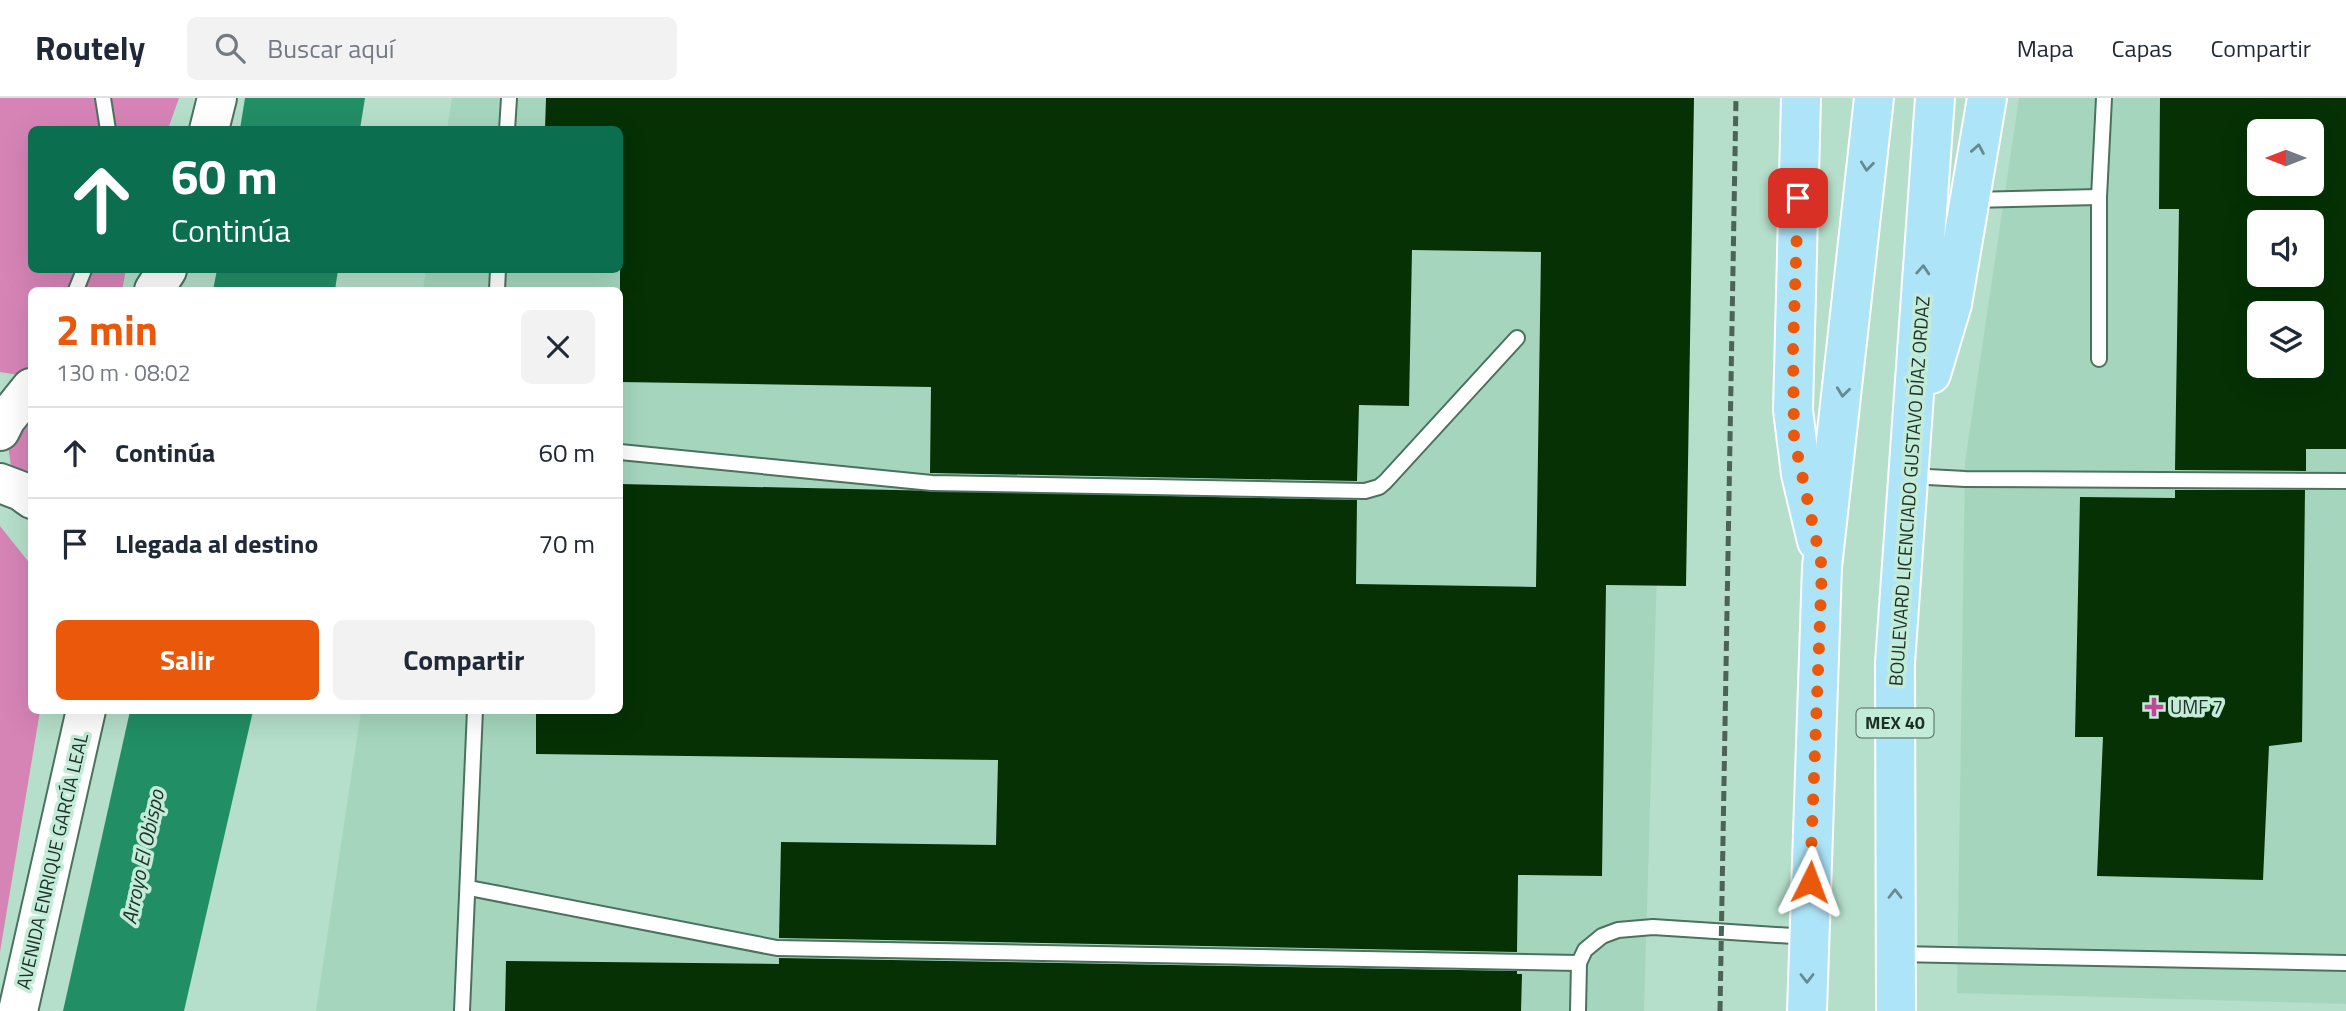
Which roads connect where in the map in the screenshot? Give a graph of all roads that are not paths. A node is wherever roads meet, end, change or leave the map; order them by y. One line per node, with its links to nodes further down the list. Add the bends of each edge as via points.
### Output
1 (103, 98): 9 (lane)
2 (217, 98): 10 (street)
3 (509, 98): 11 (lane)
4 (1801, 98): 26 (main road, via 1793,410 1801,474)
5 (1874, 98): 26 (main road, one-way to 26)
6 (1935, 98): 20 (main road, BOULEVARD LICENCIADO GUSTAVO DÍAZ ORDAZ / MEX 40, one-way to 6)
7 (1987, 98): 13 (main road, one-way to 7)
8 (2104, 98): 12 (lane)
9 (107, 126)
10 (210, 126)
11 (507, 126)
12 (2099, 197): 13 (lane); 15 (lane)
13 (1969, 200): 20 (main road, via 1952,304)
14 (1517, 338): 21 (lane, via 1385,482 1365,491 932,483)
15 (2099, 359)
16 (0, 382): 17 (street)
17 (28, 387)
18 (28, 392): 19 (street)
19 (0, 431)
20 (1912, 436): 22 (main road, BOULEVARD LICENCIADO GUSTAVO DÍAZ ORDAZ / MEX 40)
21 (623, 452)
22 (1908, 476): 23 (lane); 31 (main road, BOULEVARD LICENCIADO GUSTAVO DÍAZ ORDAZ / MEX 40, one-way to 22, via 1895,663)
23 (2346, 481)
24 (0, 483): 25 (street)
25 (28, 496)
26 (1822, 567): 30 (main road)
27 (85, 714): 34 (street, AVENIDA ENRIQUE GARCÍA LEAL)
28 (475, 714): 29 (lane)
29 (469, 888): 32 (lane, via 777,948); 35 (lane)
30 (1808, 937): 32 (lane, via 1641,927 1602,936 1585,950); 37 (main road, one-way to 37)
31 (1895, 954): 33 (lane); 38 (main road, BOULEVARD LICENCIADO GUSTAVO DÍAZ ORDAZ / MEX 40)
32 (1579, 963): 36 (lane)
33 (2346, 963)
34 (18, 1011)
35 (462, 1011)
36 (1578, 1011)
37 (1807, 1011)
38 (1896, 1011)

